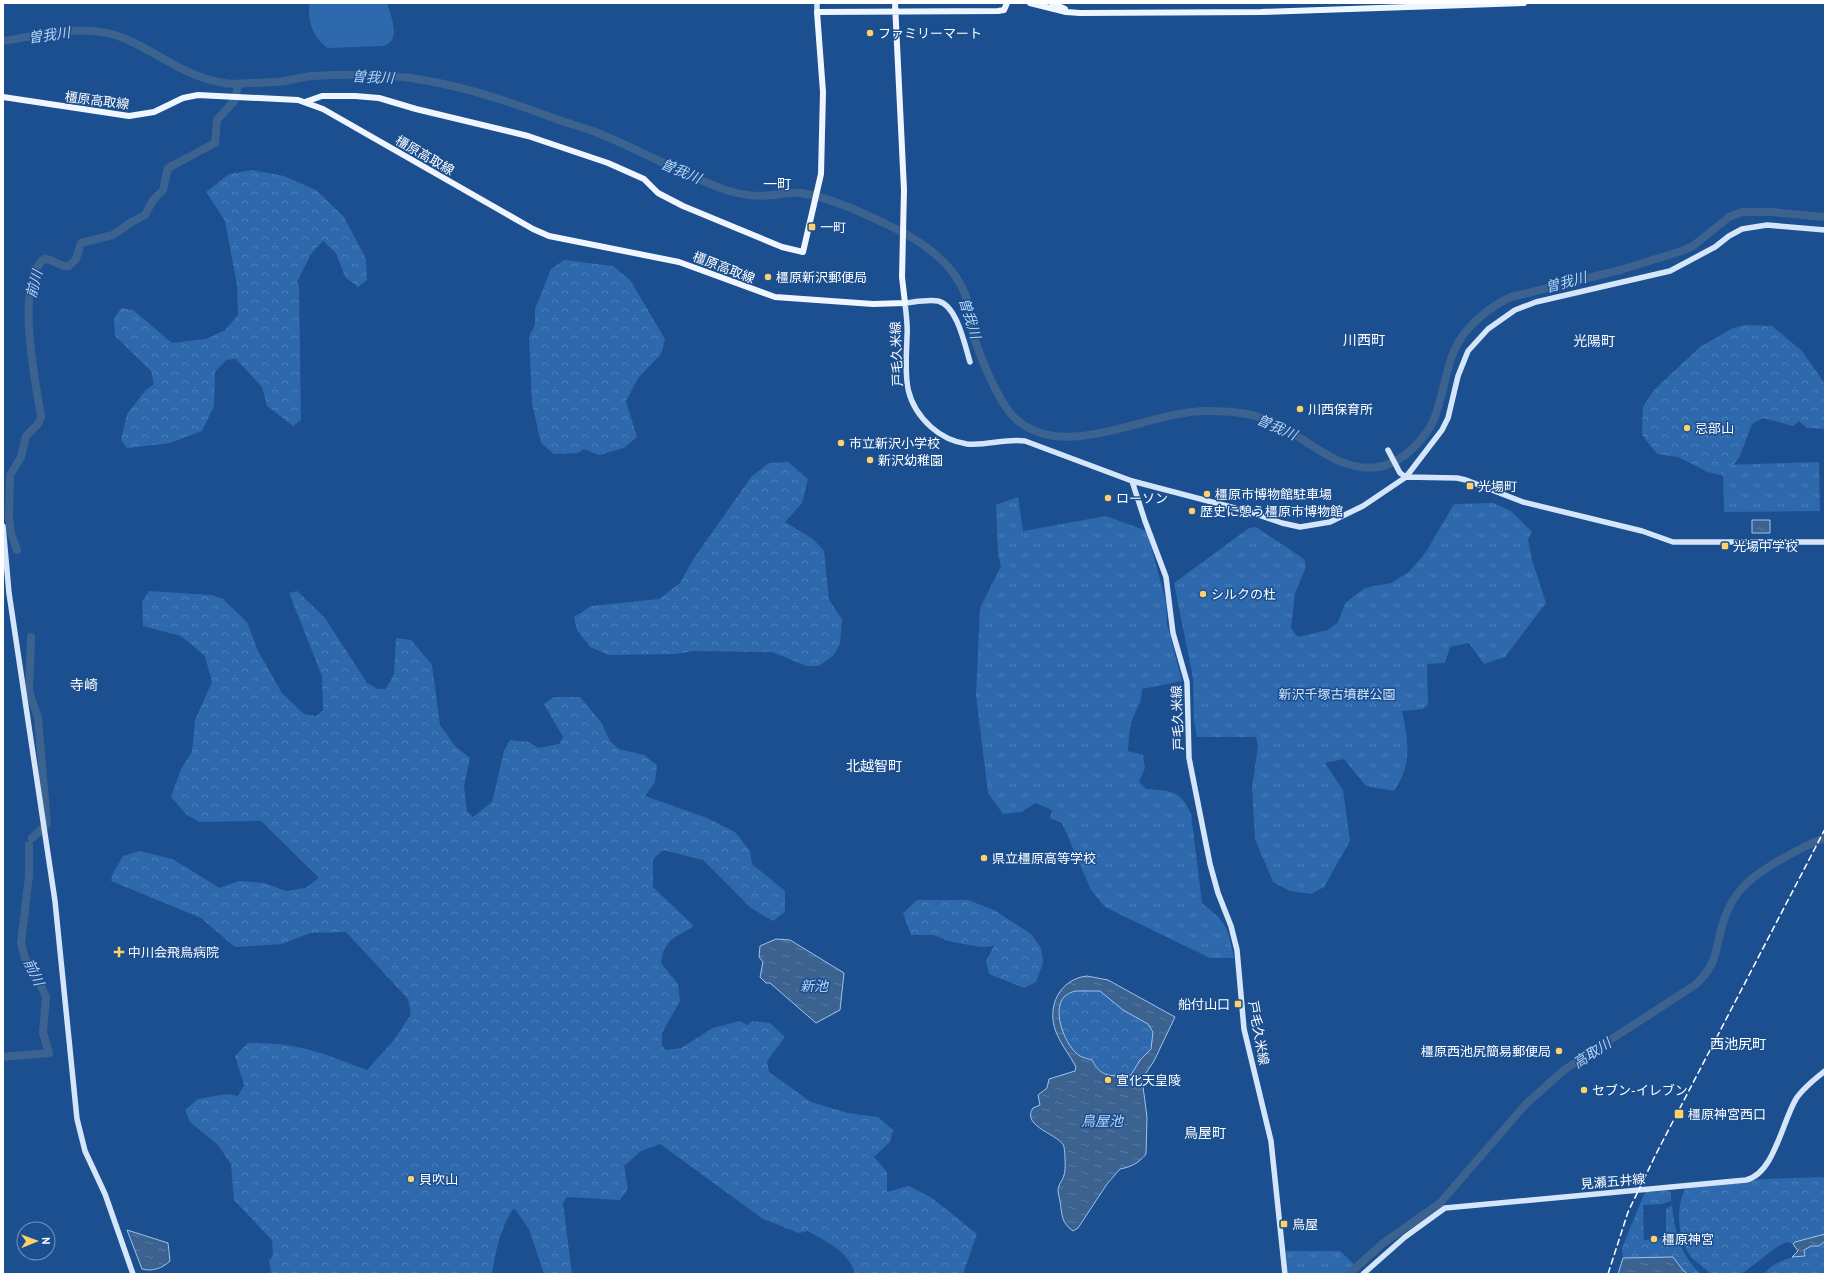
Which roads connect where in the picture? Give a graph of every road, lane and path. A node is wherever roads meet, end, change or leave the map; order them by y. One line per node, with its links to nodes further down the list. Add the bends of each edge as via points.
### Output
1 (817, 3): 7 (street)
2 (895, 3): 8 (main road)
3 (1008, 3): 8 (main road, via 1004,10 998,11)
4 (1030, 3): 9 (main road, via 1066,12)
5 (1052, 3): 9 (main road, via 1065,9)
6 (1524, 3): 9 (main road, via 1262,12)
7 (817, 12): 8 (main road); 11 (main road, 橿原高取線, via 823,92 823,136 818,190 803,252 768,242 683,206 658,193 644,179 608,163 528,136 379,98 322,96)
8 (896, 12): 13 (main road, via 904,220)
9 (1087, 12)
10 (3, 97): 11 (main road, 橿原高取線, via 129,116 154,112 193,96)
11 (305, 102): 13 (main road, 橿原高取線, via 330,113 549,236 679,262 775,297 873,304)
12 (1825, 230): 16 (street, via 1767,225 1742,229 1670,271 1536,302 1515,310 1488,329 1468,351 1458,376 1448,418 1442,430)
13 (904, 303): 14 (street, via 928,301 946,304 954,313); 17 (street, 戸毛久米線, via 907,388 916,409 934,429 951,440 966,444 1025,441)
14 (970, 362)
15 (1388, 452): 16 (street, via 1400,473)
16 (1406, 477): 17 (street, via 1363,506 1330,522 1300,527); 19 (street, via 1462,479 1517,500 1642,531 1673,542)
17 (1132, 480): 23 (street, 戸毛久米線, via 1166,576 1172,633 1187,682 1189,758 1210,864 1237,950 1244,1029 1271,1141)
18 (3, 526): 22 (street, via 9,593 56,907 77,1119 85,1151 105,1194)
19 (1825, 542)
20 (1825, 1071): 21 (street, 見瀬五井線, via 1799,1096 1767,1164 1756,1177 1676,1187 1445,1208 1405,1238)
21 (1372, 1271): 24 (street, 見瀬五井線)
22 (133, 1274)
23 (1285, 1274)
24 (1363, 1274)

